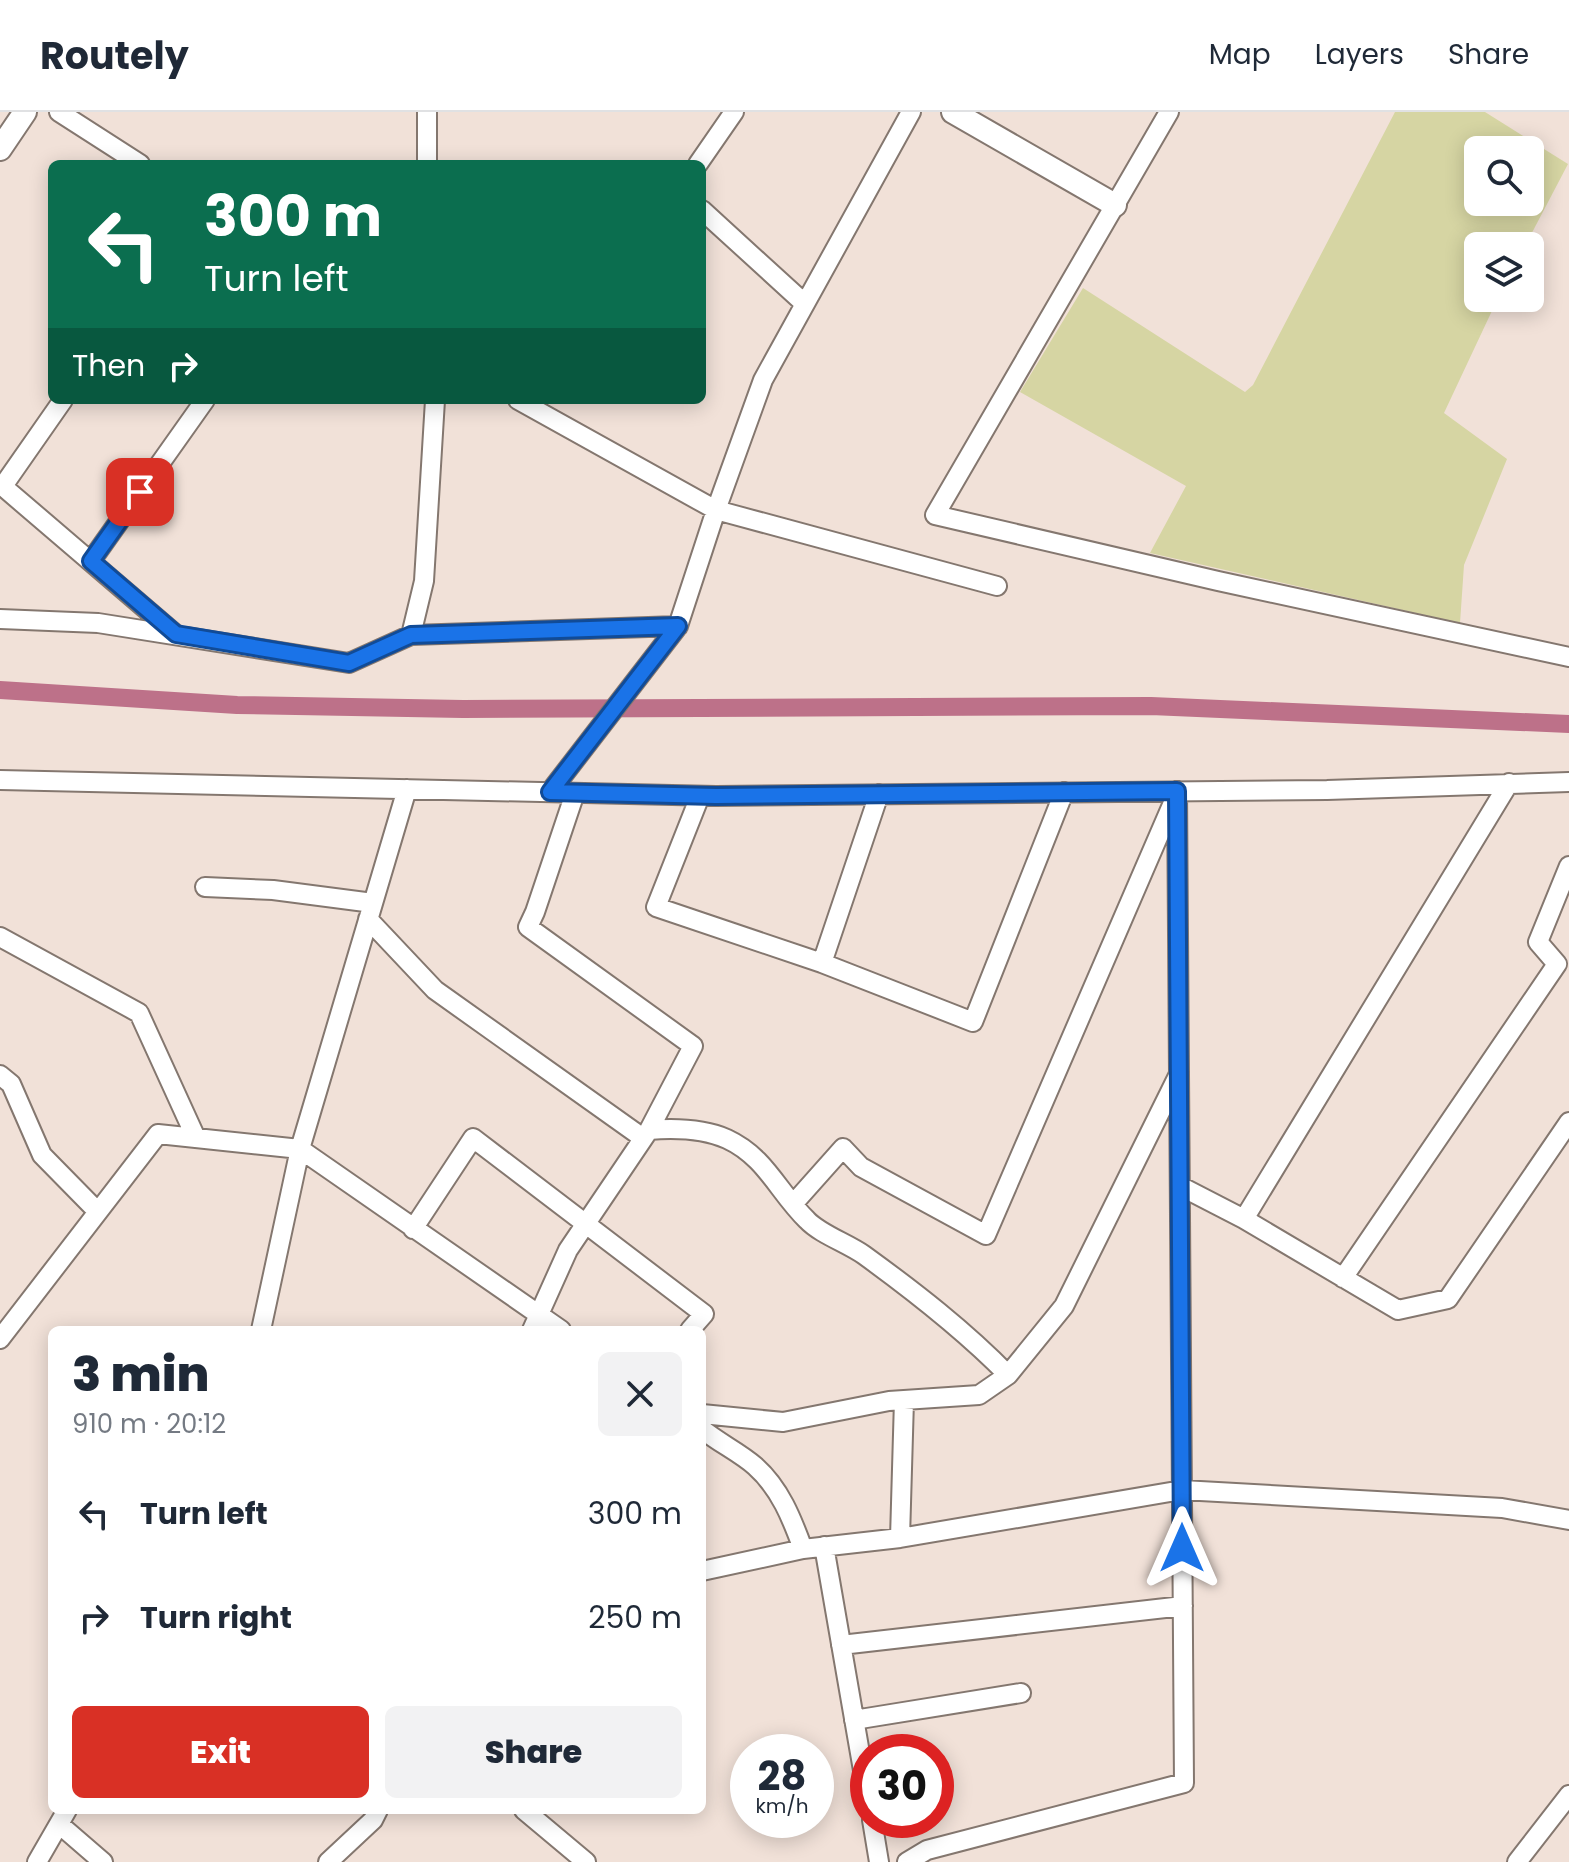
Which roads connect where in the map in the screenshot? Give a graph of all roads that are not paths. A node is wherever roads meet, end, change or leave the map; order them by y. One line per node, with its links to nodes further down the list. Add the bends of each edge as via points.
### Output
1 (25, 112): 8 (street)
2 (59, 112): 9 (street)
3 (427, 112): 10 (street)
4 (734, 112): 11 (street)
5 (911, 112): 14 (street)
6 (953, 112): 12 (street)
7 (1169, 112): 12 (street)
8 (0, 149)
9 (134, 160)
10 (427, 160)
11 (701, 160)
12 (1115, 205): 27 (street, via 935,515)
13 (706, 214): 14 (street)
14 (805, 304): 20 (street, via 763,380)
15 (60, 404): 19 (street)
16 (202, 404): 21 (street)
17 (435, 404): 26 (street, via 424,581)
18 (525, 404): 20 (street)
19 (2, 485): 21 (street)
20 (716, 510): 22 (street); 24 (street)
21 (91, 561): 25 (street)
22 (997, 586)
23 (0, 619): 25 (street, via 98,623)
24 (678, 626): 26 (street); 33 (street)
25 (176, 634): 26 (street, via 349,663)
26 (411, 635)
27 (1569, 657)
28 (0, 780): 31 (street)
29 (1569, 782): 30 (street)
30 (1509, 783): 32 (street); 53 (street)
31 (407, 789): 33 (street); 40 (street)
32 (1177, 791): 34 (street); 44 (street); 51 (street, via 986,1235 861,1167 843,1148)
33 (550, 792): 35 (street)
34 (1064, 792): 36 (street); 42 (street, via 973,1022)
35 (575, 793): 37 (street); 47 (street, via 528,927 693,1046)
36 (879, 794): 37 (street); 42 (street)
37 (700, 796): 42 (street, via 656,907)
38 (1569, 866): 43 (street, via 1538,942)
39 (205, 887): 40 (street, via 273,890)
40 (370, 911): 47 (street, via 435,990); 49 (street)
41 (0, 937): 48 (street, via 139,1013)
42 (822, 963)
43 (1563, 968): 56 (street)
44 (1179, 1073): 50 (street); 61 (street, via 1064,1306)
45 (0, 1075): 52 (street, via 11,1084 42,1155)
46 (1569, 1122): 56 (street, via 1448,1299 1398,1310)
47 (646, 1134): 51 (street, via 682,1128 726,1139 764,1165); 54 (street)
48 (196, 1138): 49 (street); 52 (street, via 158,1134)
49 (300, 1149): 55 (street); 58 (street)
50 (1180, 1186): 53 (street); 65 (street)
51 (794, 1203): 61 (street, via 808,1222 920,1295)
52 (98, 1212): 60 (street)
53 (1244, 1219): 56 (street)
54 (585, 1224): 55 (street, via 473,1138); 57 (street); 59 (street, via 704,1314)
55 (413, 1229): 57 (street)
56 (1343, 1278)
57 (535, 1323)
58 (262, 1326)
59 (694, 1326)
60 (0, 1339)
61 (1008, 1375): 62 (street, via 979,1395)
62 (904, 1400): 63 (street, via 783,1422); 67 (street)
63 (706, 1414)
64 (706, 1432): 69 (street, via 755,1467 787,1507)
65 (1182, 1490): 66 (street, via 1502,1508); 67 (street); 71 (street)
66 (1569, 1520)
67 (900, 1538): 68 (street)
68 (824, 1546): 69 (street); 72 (street)
69 (803, 1549): 70 (street)
70 (706, 1566)
71 (1183, 1606): 72 (street); 86 (street, via 1184,1783 927,1850)
72 (841, 1645): 74 (street)
73 (1021, 1693): 74 (street)
74 (854, 1720): 75 (street)
75 (856, 1734)
76 (1569, 1795): 87 (street)
77 (376, 1814): 83 (street)
78 (530, 1814): 84 (street)
79 (63, 1817): 81 (street); 82 (street)
80 (875, 1838): 85 (street)
81 (37, 1862)
82 (103, 1862)
83 (328, 1862)
84 (586, 1862)
85 (879, 1862)
86 (907, 1862)
87 (1517, 1862)

